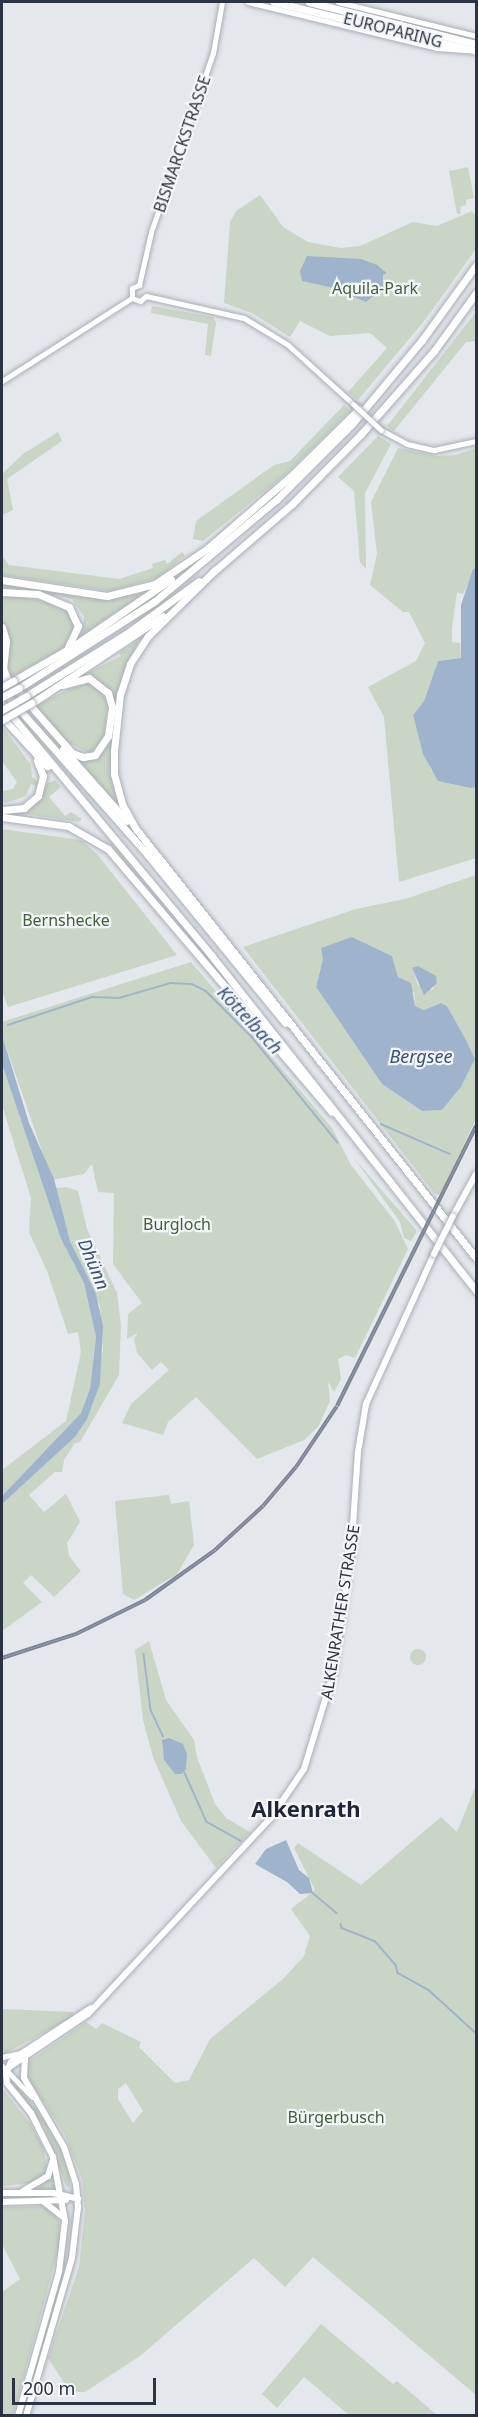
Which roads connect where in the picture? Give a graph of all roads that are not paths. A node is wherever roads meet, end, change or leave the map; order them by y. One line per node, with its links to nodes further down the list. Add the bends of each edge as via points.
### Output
1 (222, 2): 10 (main road, BISMARCKSTRASSE, via 213,53 151,232)
2 (248, 2): 8 (main road, via 437,48)
3 (274, 2): 8 (highway, EUROPARING)
4 (309, 2): 7 (highway, EUROPARING)
5 (338, 2): 6 (main road)
6 (477, 36)
7 (477, 44)
8 (473, 51)
9 (477, 264): 15 (highway, via 422,340)
10 (139, 285): 12 (main road); 13 (main road, via 131,291)
11 (477, 293): 20 (highway, via 434,351 361,434 292,504)
12 (146, 296): 13 (main road, via 140,301); 16 (main road, bridge, via 244,318 288,345 381,430 407,444 434,450)
13 (132, 298): 14 (main road)
14 (2, 381)
15 (368, 402): 17 (highway); 26 (highway, bridge, via 315,463 214,555 123,623)
16 (477, 441)
17 (183, 568): 18 (highway, via 140,591 106,596); 22 (highway)
18 (2, 580)
19 (2, 592): 22 (highway, via 38,594 69,607 76,618 77,631)
20 (188, 593): 24 (highway); 28 (highway, bridge); 34 (highway, via 145,640 122,687 114,774 124,809)
21 (2, 627): 24 (highway, via 6,641 3,669 7,679 72,753 83,757 95,755 108,736 112,707 108,693 89,678)
22 (62, 653): 25 (highway, bridge)
23 (2, 680): 34 (highway)
24 (63, 685): 29 (highway, bridge)
25 (2, 688): 35 (highway)
26 (2, 697)
27 (2, 704): 33 (highway)
28 (2, 710)
29 (2, 718): 30 (highway)
30 (28, 747): 31 (highway, via 42,769 41,791 26,807); 33 (highway, via 84,810)
31 (2, 810)
32 (2, 817): 36 (highway, via 68,826 108,849 229,995)
33 (98, 820): 36 (highway)
34 (136, 829): 35 (highway, via 240,956)
35 (307, 1046): 38 (highway)
36 (341, 1120): 39 (highway)
37 (477, 1174): 40 (main road, ALKENRATHER STRASSE, bridge, via 434,1254 366,1404 358,1452 351,1554 333,1669 308,1760 270,1819 91,2008 73,2026)
38 (477, 1258)
39 (477, 1291)
40 (24, 2055): 41 (main road); 42 (main road, ALKENRATHER STRASSE); 44 (main road, via 23,2074)
41 (2, 2057)
42 (3, 2070): 43 (main road); 44 (main road)
43 (4, 2081): 45 (main road, via 31,2113)
44 (32, 2097): 49 (main road, via 64,2147)
45 (53, 2157): 46 (main road, via 48,2176); 48 (main road)
46 (20, 2192): 47 (main road); 48 (main road)
47 (2, 2193)
48 (62, 2197): 49 (main road); 50 (main road); 52 (main road)
49 (78, 2199): 54 (main road, via 72,2258)
50 (39, 2200): 51 (main road); 52 (main road, via 56,2208)
51 (2, 2202)
52 (64, 2221): 53 (main road, via 59,2272)
53 (18, 2415)
54 (26, 2415)

